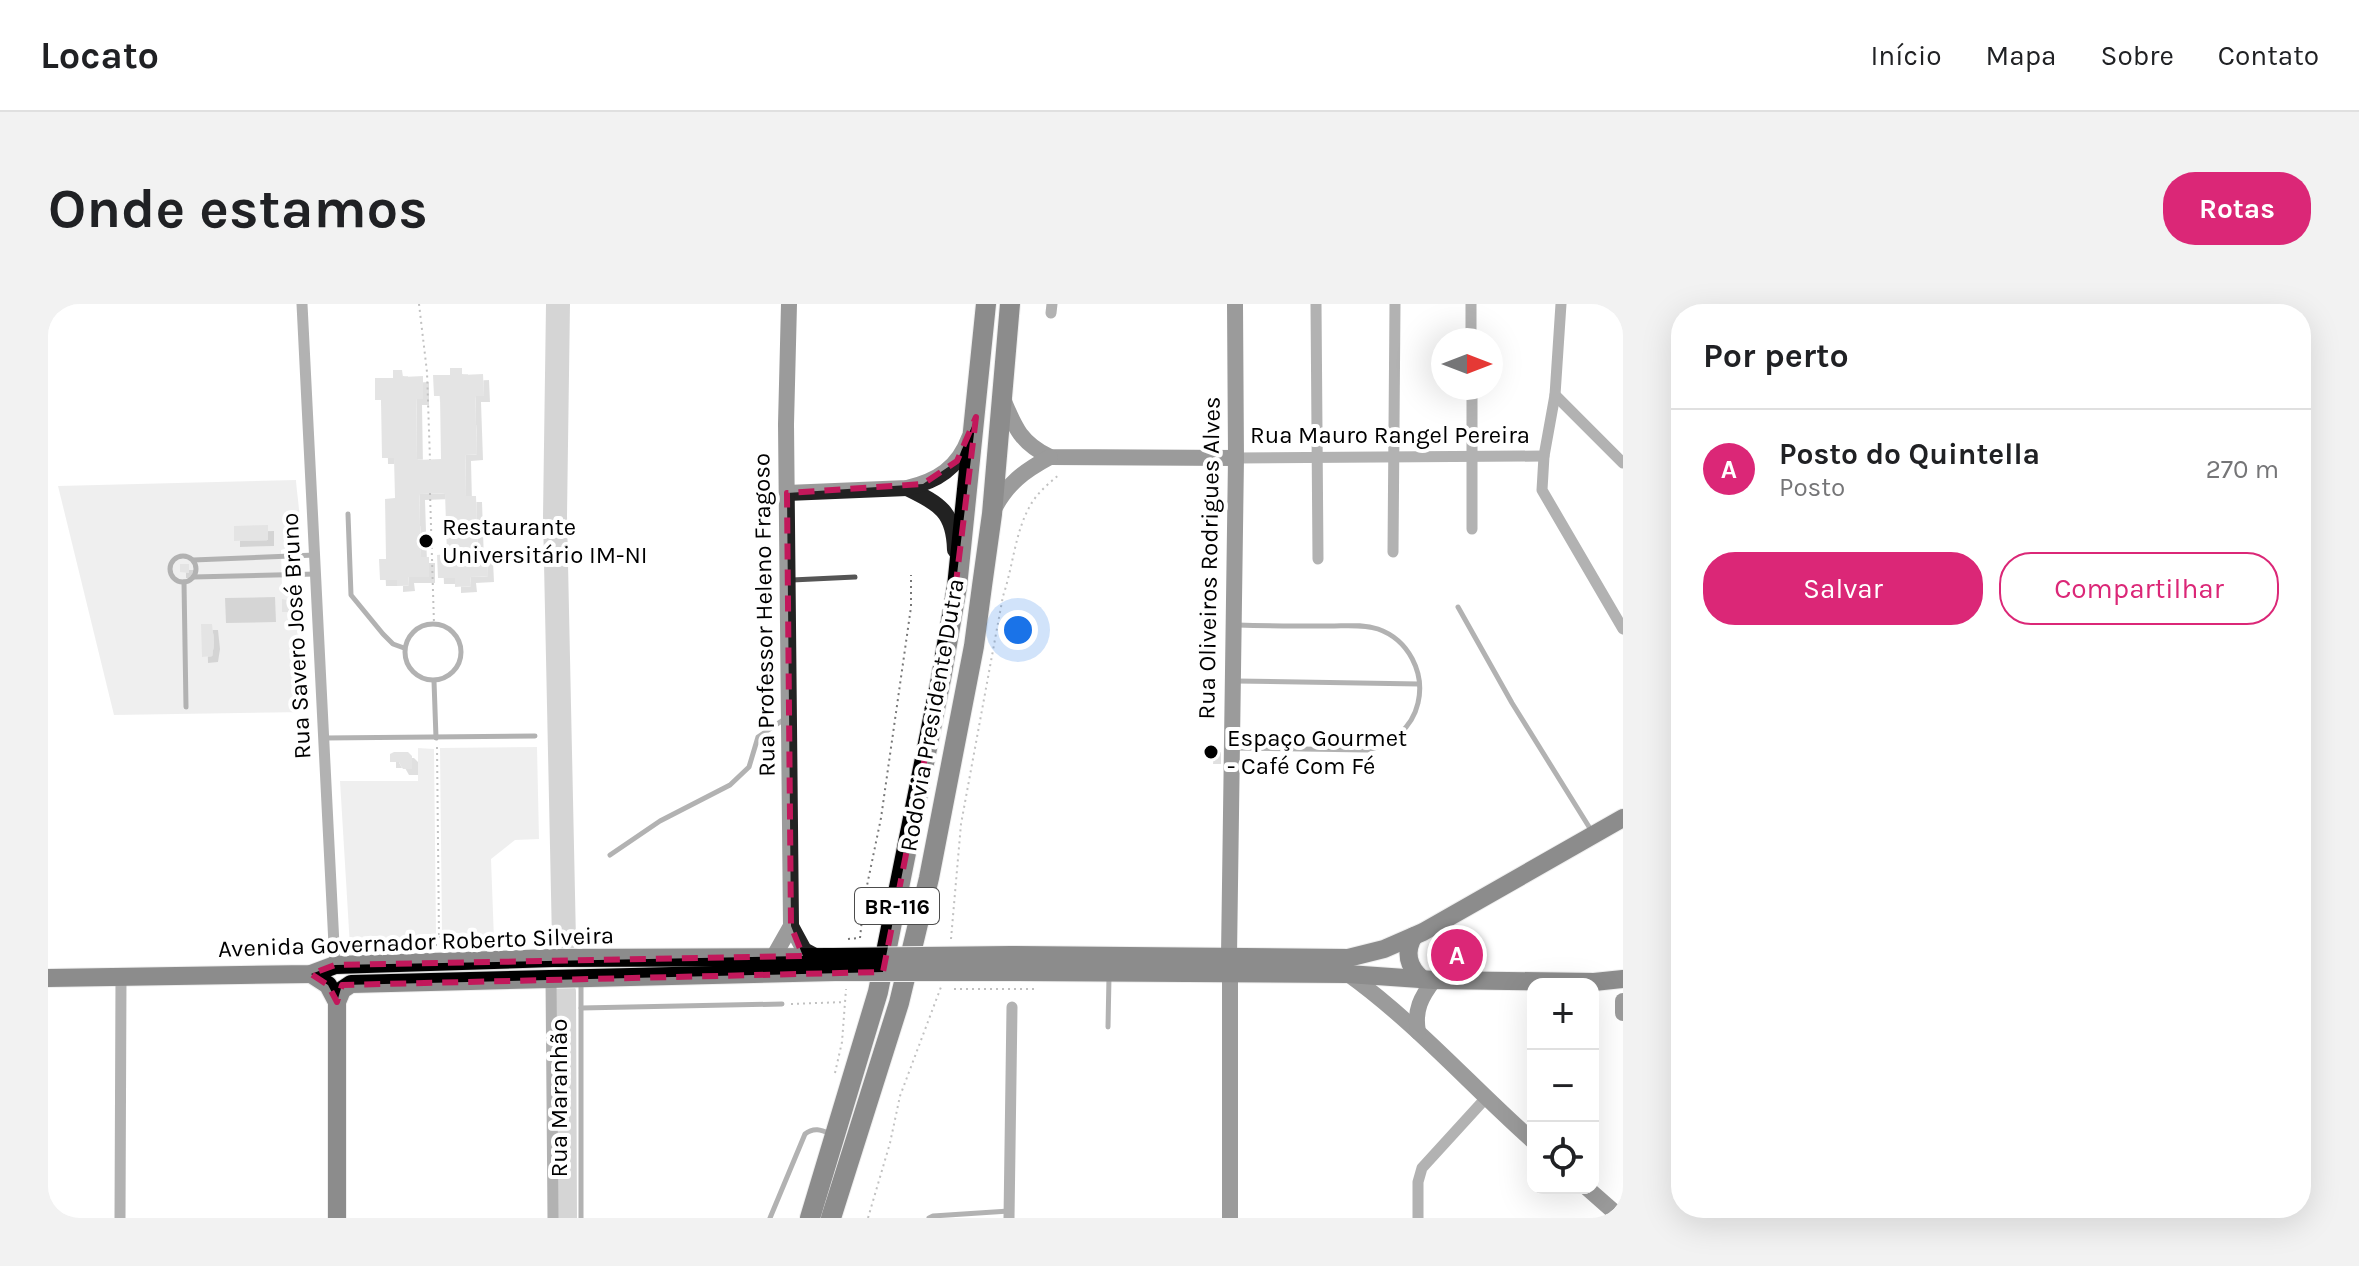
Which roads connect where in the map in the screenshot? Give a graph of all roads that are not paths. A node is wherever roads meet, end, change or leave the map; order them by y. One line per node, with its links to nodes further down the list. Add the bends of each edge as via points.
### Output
1 (302, 304): 28 (street, Rua Savero José Bruno)
2 (789, 304): 23 (main road, Rua Professor Heleno Fragoso)
3 (986, 304): 14 (highway, Rodovia Presidente Dutra / BR-116)
4 (1010, 304): 12 (highway, Rodovia Presidente Dutra / BR-116)
5 (1235, 304): 19 (main road, Rua Oliveiros Rodrigues Alves)
6 (1316, 304): 20 (street)
7 (1395, 304): 17 (street)
8 (1471, 304): 10 (street)
9 (1561, 304): 11 (street)
10 (1471, 328)
11 (1555, 395): 15 (street); 21 (street)
12 (1002, 397): 16 (main road, via 1023,439); 25 (highway, Rodovia Presidente Dutra / BR-116)
13 (1472, 400): 18 (street)
14 (976, 417): 22 (main road, via 951,468 937,479); 36 (highway, Rodovia Presidente Dutra / BR-116)
15 (1544, 456): 18 (street, Rua Mauro Rangel Pereira); 39 (street, via 1545,497)
16 (1050, 457): 19 (main road); 25 (main road, via 1011,483)
17 (1394, 457): 18 (street, Rua Mauro Rangel Pereira); 20 (street, Rua Mauro Rangel Pereira); 27 (street)
18 (1472, 457): 26 (street)
19 (1236, 458): 20 (street, Rua Mauro Rangel Pereira); 38 (main road, Rua Oliveiros Rodrigues Alves)
20 (1317, 458): 29 (street)
21 (1623, 463)
22 (907, 488): 23 (main road); 36 (main road, via 933,501 949,517)
23 (787, 493): 34 (main road, Rua Professor Heleno Fragoso)
24 (348, 514): 40 (lane, via 351,595 393,644)
25 (992, 514): 89 (highway, Rodovia Presidente Dutra / BR-116, via 974,646 919,926)
26 (1472, 529)
27 (1393, 552)
28 (316, 555): 30 (lane); 31 (street, Rua Savero José Bruno)
29 (1318, 559)
30 (193, 560): 32 (lane); 35 (lane, via 183,555 172,562 172,575)
31 (317, 574): 32 (lane); 47 (street, Rua Savero José Bruno)
32 (193, 577): 35 (lane)
33 (855, 577): 34 (lane)
34 (787, 580): 45 (main road, Rua Professor Heleno Fragoso)
35 (184, 582): 44 (lane)
36 (957, 587): 79 (highway, Rodovia Presidente Dutra / BR-116, via 891,933)
37 (1458, 607): 51 (lane)
38 (1233, 624): 42 (main road, Rua Oliveiros Rodrigues Alves); 43 (lane, via 1376,628 1408,651)
39 (1623, 629)
40 (404, 648): 41 (lane, via 413,673); 41 (lane, via 421,626 434,624 455,635 461,652 455,670)
41 (434, 681): 48 (lane)
42 (1232, 681): 43 (lane); 49 (main road, Rua Oliveiros Rodrigues Alves)
43 (1419, 684): 49 (lane, via 1410,722 1377,748)
44 (186, 707)
45 (790, 716): 52 (lane, via 758,737 749,767 730,785 660,821); 53 (main road, Rua Professor Heleno Fragoso)
46 (535, 736): 48 (lane)
47 (325, 738): 48 (lane); 59 (street, Rua Savero José Bruno)
48 (436, 738)
49 (1231, 748): 58 (main road, Rua Oliveiros Rodrigues Alves)
50 (1623, 818): 51 (main road)
51 (1593, 834): 54 (main road)
52 (610, 855)
53 (791, 926): 55 (main road, Rua Professor Heleno Fragoso); 56 (main road, via 804,950)
54 (1414, 936): 61 (main road); 68 (main road, via 1408,957)
55 (774, 956): 56 (main road, Avenida Governador Roberto Silveira); 59 (main road, Avenida Governador Roberto Silveira)
56 (828, 962): 57 (main road, bridge); 67 (main road, Avenida Governador Roberto Silveira)
57 (1010, 964): 58 (main road); 62 (main road)
58 (1230, 964): 60 (main road); 62 (main road); 91 (main road, Rua Oliveiros Rodrigues Alves)
59 (335, 965): 63 (main road, Avenida Governador Roberto Silveira)
60 (1348, 966): 61 (main road); 61 (main road)
61 (1375, 968): 68 (main road); 77 (main road)
62 (1109, 972): 76 (lane)
63 (311, 974): 64 (main road, Avenida Governador Roberto Silveira); 71 (main road, via 328,985)
64 (121, 977): 65 (main road, Avenida Governador Roberto Silveira); 83 (street)
65 (48, 978)
66 (551, 978): 67 (main road, Avenida Governador Roberto Silveira); 71 (main road, Avenida Governador Roberto Silveira, via 351,984); 85 (street, Rua Maranhão)
67 (581, 978): 74 (lane, Rua Maranhão)
68 (1428, 979): 69 (main road); 77 (main road, via 1417,1012)
69 (1623, 979)
70 (1623, 1001): 75 (main road)
71 (337, 1002): 84 (main road)
72 (782, 1004): 74 (lane)
73 (1012, 1007): 82 (street)
74 (581, 1008): 86 (lane, Rua Maranhão)
75 (1623, 1013)
76 (1108, 1027)
77 (1418, 1032): 78 (main road)
78 (1485, 1099): 80 (main road); 92 (street, via 1422,1168)
79 (836, 1135): 87 (lane, via 819,1130 805,1134); 88 (highway, Rodovia Presidente Dutra / BR-116)
80 (1527, 1136)
81 (1594, 1194): 93 (main road)
82 (1010, 1214): 90 (lane)
83 (120, 1218)
84 (337, 1218)
85 (553, 1218)
86 (581, 1218)
87 (770, 1218)
88 (810, 1218)
89 (831, 1218)
90 (929, 1218)
91 (1230, 1218)
92 (1418, 1218)
93 (1621, 1218)

